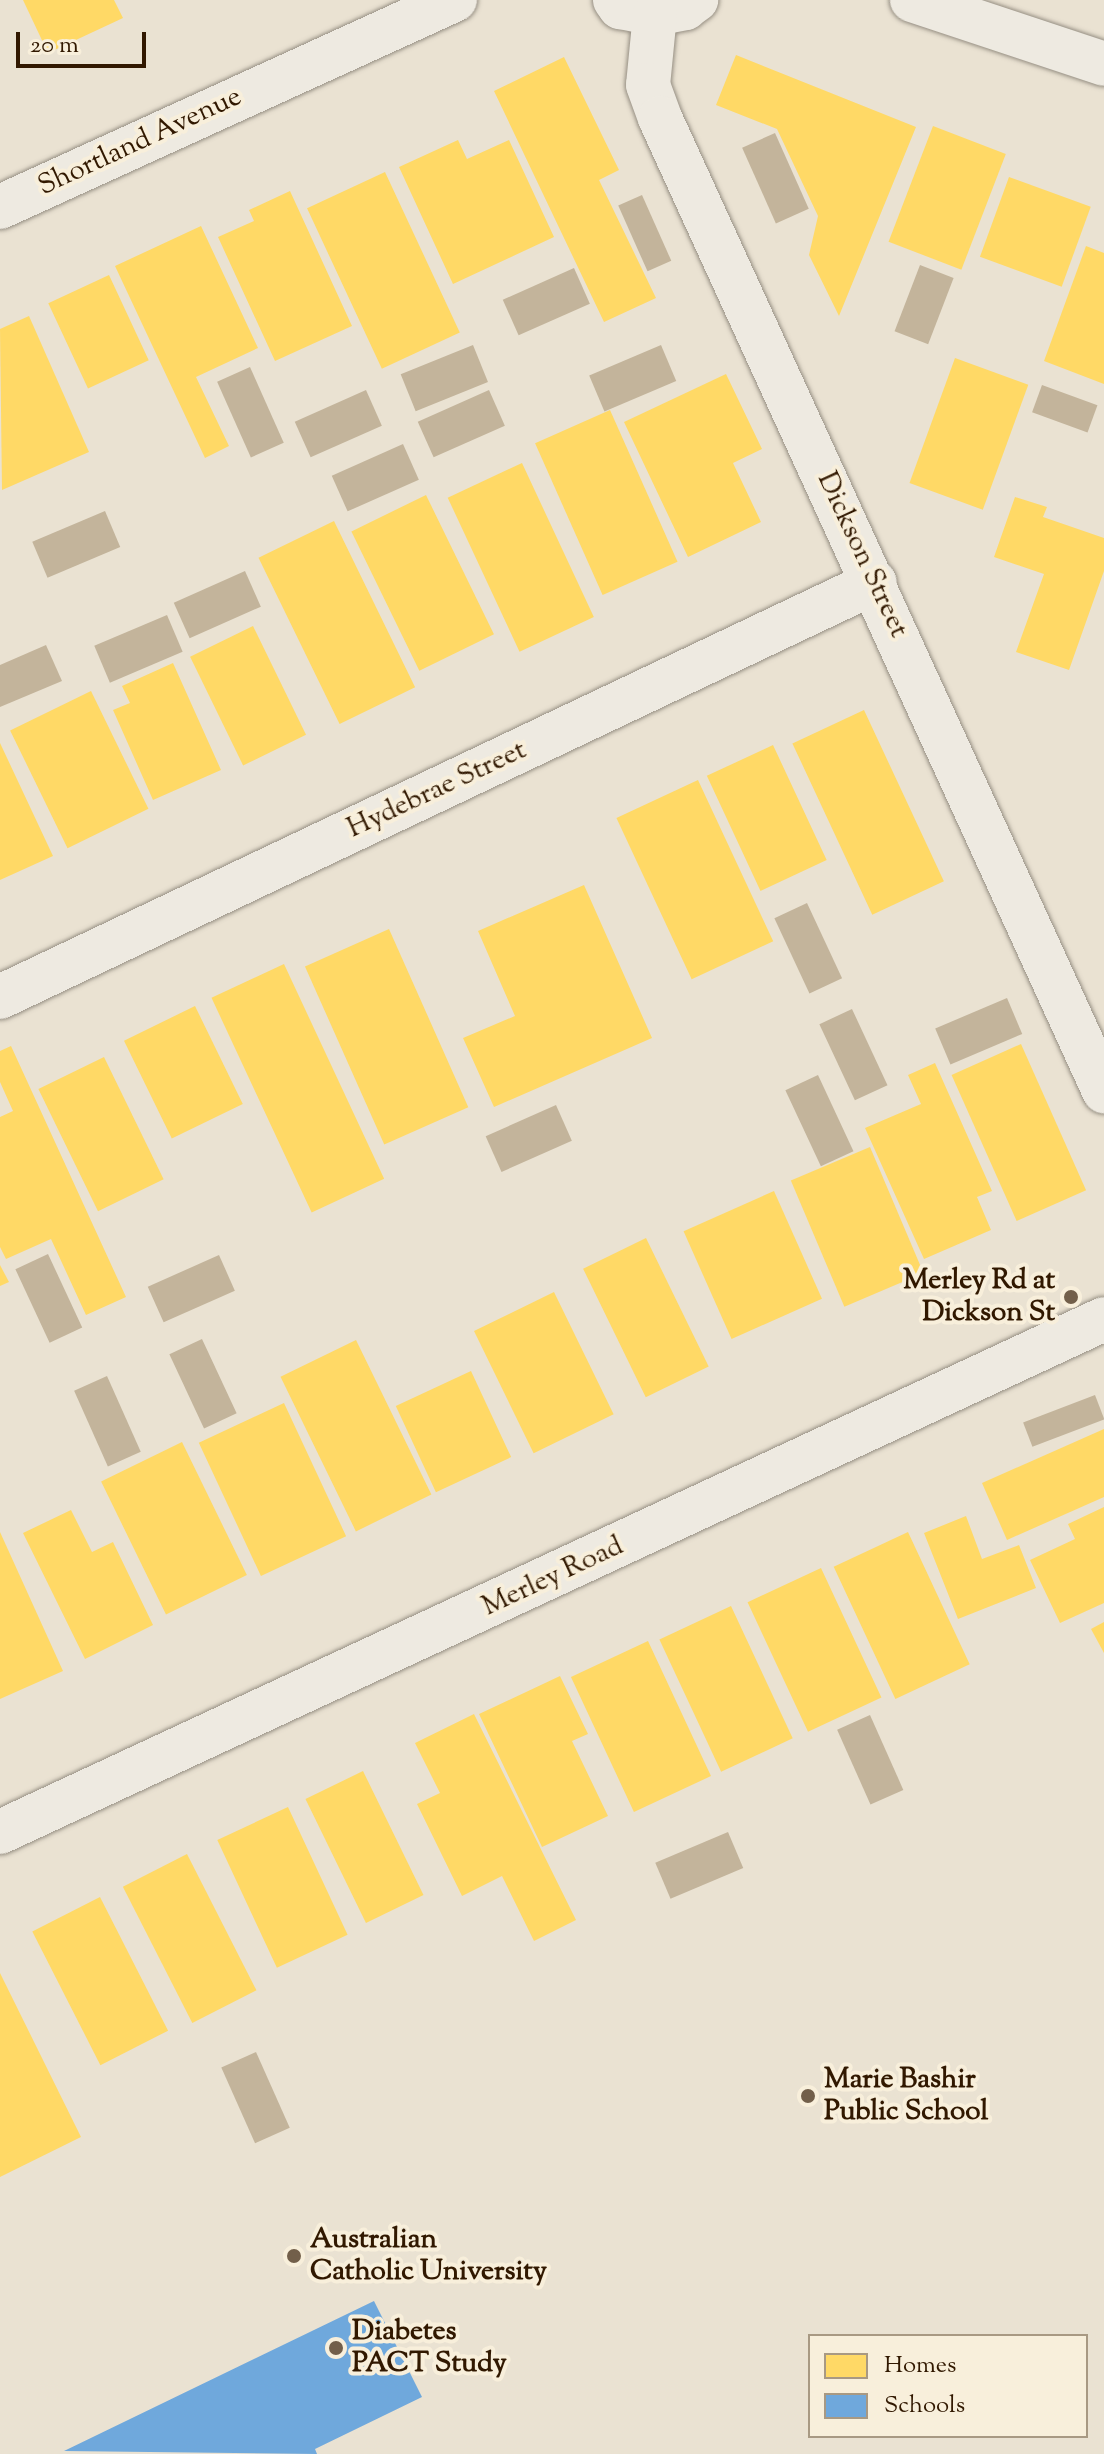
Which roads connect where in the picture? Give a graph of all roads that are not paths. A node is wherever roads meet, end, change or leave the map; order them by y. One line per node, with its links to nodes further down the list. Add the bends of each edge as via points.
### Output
1 (455, 0): 7 (street, Shortland Avenue)
2 (615, 0): 5 (street, via 620,7)
3 (696, 0): 5 (street, via 685,8)
4 (912, 0): 6 (street)
5 (655, 14): 8 (street, Dickson Street, via 648,85 660,118)
6 (1104, 64)
7 (0, 207)
8 (875, 582): 9 (street, Hydebrae Street); 10 (street, Dickson Street)
9 (0, 997)
10 (1104, 1091)
11 (1104, 1319): 12 (street, Merley Road)
12 (0, 1832)

